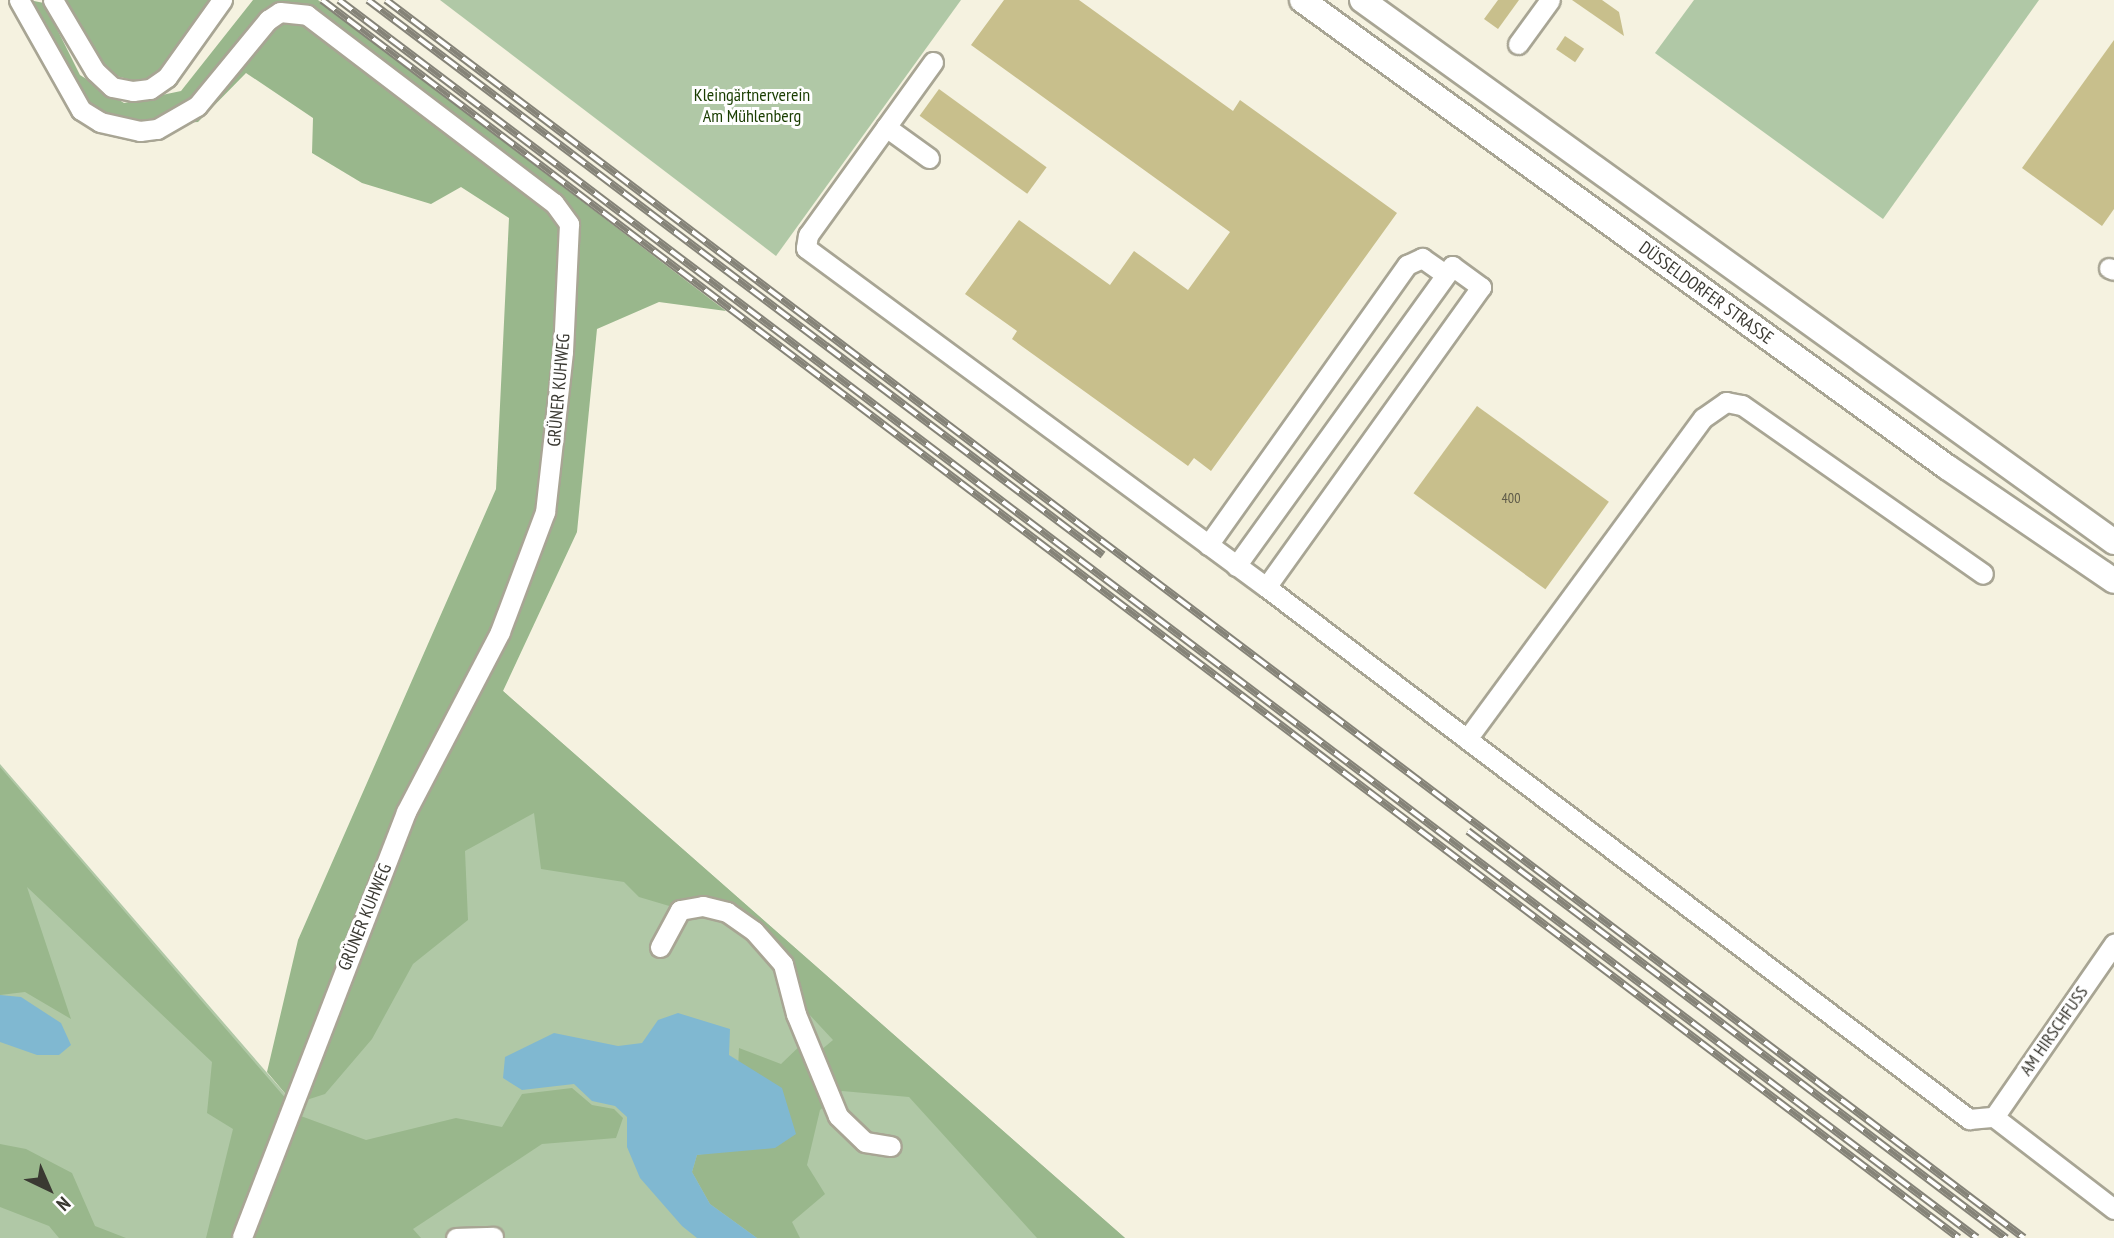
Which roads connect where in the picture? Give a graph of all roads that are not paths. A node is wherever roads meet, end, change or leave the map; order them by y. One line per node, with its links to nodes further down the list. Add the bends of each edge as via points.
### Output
1 (19, 0): 25 (street, GRÜNER KUHWEG, via 81,110 100,122 140,131 156,130 197,106 268,20 280,12 307,15 554,203 569,224 553,463 541,526 500,632 406,812)
2 (53, 0): 3 (street, via 95,71 111,87 133,91 150,89 167,77)
3 (222, 0)
4 (1302, 0): 16 (main road, DÜSSELDORFER STRASSE, via 1947,467)
5 (1362, 0): 12 (main road, DÜSSELDORFER STRASSE)
6 (1550, 0): 7 (street)
7 (1518, 44)
8 (933, 62): 9 (street)
9 (886, 127): 10 (street); 13 (street, via 808,235 806,248)
10 (929, 158)
11 (1446, 275): 13 (street, via 1422,258 1406,265); 14 (street); 17 (street, via 1452,267 1481,286)
12 (2114, 542)
13 (1208, 545): 14 (street)
14 (1236, 566): 17 (street)
15 (1983, 574): 18 (street, via 1742,405 1726,402 1703,418)
16 (2114, 581)
17 (1266, 587): 18 (street)
18 (1467, 739): 21 (street, via 1969,1119)
19 (2114, 944): 21 (street, AM HIRSCHFUSS)
20 (660, 947): 22 (street, via 681,910 703,906 726,912 754,931 787,971 796,1014 838,1116 864,1142)
21 (1994, 1117): 23 (street)
22 (891, 1146)
23 (2114, 1209)
24 (493, 1237): 26 (street)
25 (242, 1238)
26 (456, 1238)

